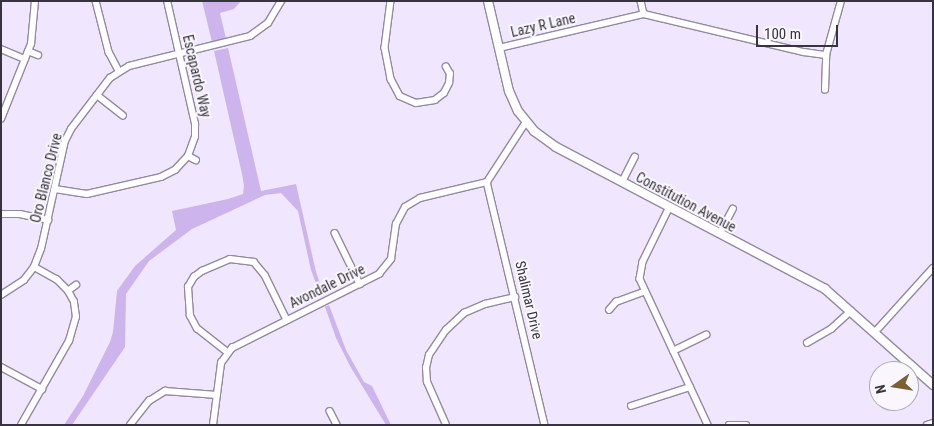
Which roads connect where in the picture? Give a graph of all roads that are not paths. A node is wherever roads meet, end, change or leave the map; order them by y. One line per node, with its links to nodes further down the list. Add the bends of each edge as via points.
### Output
1 (35, 1): 12 (street, via 33,37)
2 (96, 1): 18 (street, via 109,52)
3 (167, 1): 13 (street, Escapardo Way)
4 (281, 1): 13 (street, Oro Blanco Drive, via 268,23 250,36)
5 (391, 1): 17 (street, via 386,57 393,86 400,96 416,103 435,100 449,83 450,74)
6 (488, 1): 10 (main road, Constitution Avenue)
7 (641, 1): 9 (street)
8 (841, 1): 15 (street)
9 (644, 14): 10 (street, Lazy R Lane); 15 (street, Lazy R Lane)
10 (498, 48): 23 (main road, Constitution Avenue, via 509,91)
11 (1, 49): 16 (street)
12 (28, 51): 14 (street); 16 (street)
13 (179, 54): 18 (street, Oro Blanco Drive); 24 (street, Escapardo Way, via 196,131)
14 (38, 55)
15 (826, 55): 19 (street)
16 (25, 59): 22 (street)
17 (446, 67)
18 (119, 71): 20 (street, Oro Blanco Drive)
19 (825, 90)
20 (97, 95): 21 (street); 29 (street, Oro Blanco Drive, via 67,135)
21 (123, 115)
22 (1, 120)
23 (526, 122): 27 (street); 28 (main road, Constitution Avenue, via 556,148)
24 (188, 156): 26 (street); 29 (street, Escapardo Way, via 175,170 161,177 87,194)
25 (635, 157): 28 (street)
26 (196, 160)
27 (487, 182): 38 (street, Avondale Drive, via 409,203 398,217 388,265); 43 (street, Shalimar Drive)
28 (622, 182): 30 (main road, Constitution Avenue)
29 (55, 189): 33 (street, Oro Blanco Drive)
30 (670, 207): 35 (main road, Constitution Avenue); 41 (street, via 642,266 640,279)
31 (733, 209): 35 (street)
32 (1, 214): 33 (street, via 14,213)
33 (48, 220): 36 (street, Oro Blanco Drive)
34 (335, 233): 38 (street)
35 (720, 233): 45 (main road, Constitution Avenue, via 814,282)
36 (34, 267): 40 (street, via 57,280); 42 (street, Oro Blanco Drive, via 24,280)
37 (933, 268): 47 (street)
38 (360, 284): 46 (street, Avondale Drive)
39 (76, 285): 40 (street)
40 (68, 291): 55 (street, via 76,309 75,324)
41 (644, 292): 44 (street, via 616,302); 50 (street)
42 (1, 295)
43 (515, 297): 64 (street, via 484,304 464,313 446,330 429,355 427,382); 65 (street, Shalimar Drive)
44 (609, 310)
45 (851, 311): 47 (main road, Constitution Avenue); 49 (street, via 831,329)
46 (287, 320): 51 (street, Avondale Drive, via 243,341); 51 (street, via 266,275 254,262 230,259 202,271 188,287 190,316 197,329)
47 (875, 332): 53 (main road, Constitution Avenue)
48 (706, 335): 50 (street)
49 (807, 343)
50 (673, 352): 54 (street)
51 (228, 353): 56 (street, via 221,363)
52 (1, 368): 55 (street)
53 (933, 385)
54 (690, 387): 57 (street); 66 (street)
55 (42, 389): 60 (street)
56 (217, 395): 61 (street, via 165,391 148,401); 62 (street)
57 (630, 406)
58 (330, 411): 63 (street)
59 (933, 423): 69 (street)
60 (21, 425)
61 (130, 425)
62 (213, 425)
63 (337, 425)
64 (446, 425)
65 (545, 425)
66 (708, 425)
67 (730, 425): 68 (street)
68 (746, 425)
69 (927, 425)

